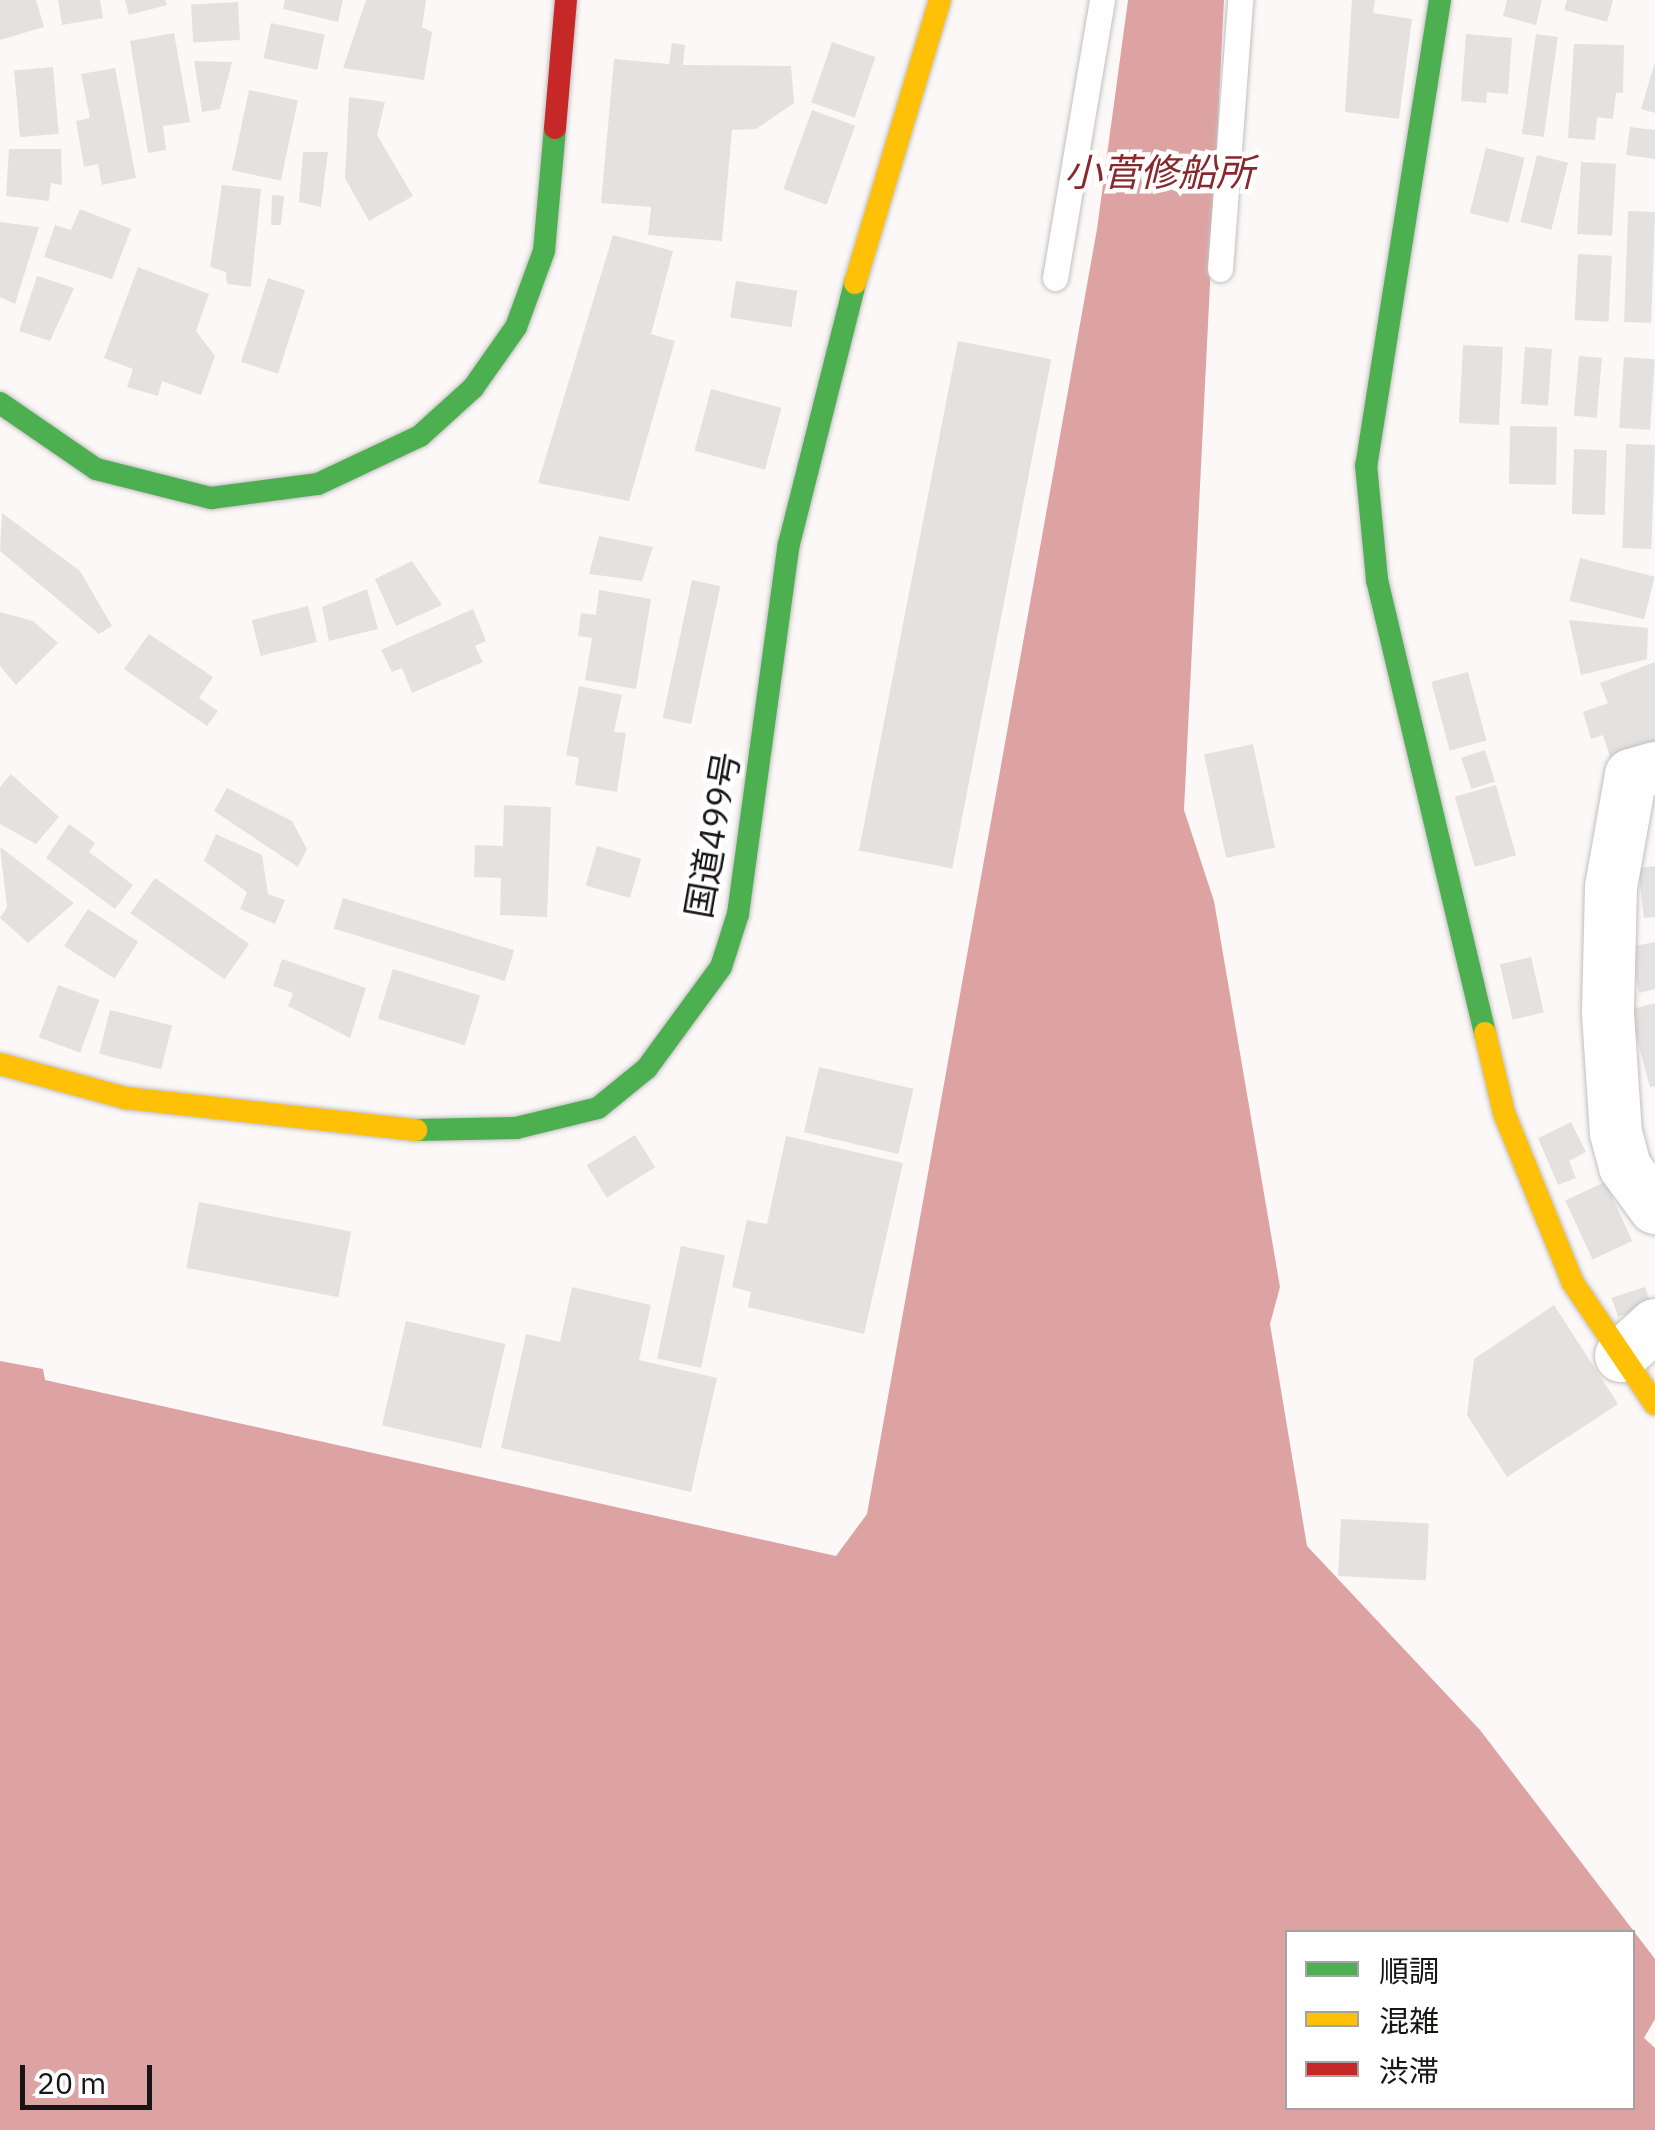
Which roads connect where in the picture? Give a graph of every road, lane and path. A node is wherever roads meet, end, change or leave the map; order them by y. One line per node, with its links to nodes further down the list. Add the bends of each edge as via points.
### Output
1 (566, 0): 8 (main road, via 544,251 516,327 474,388 420,436 318,484 210,498 96,469)
2 (940, 0): 10 (main road, 国道499号, via 842,322 788,544 738,914 696,1008 647,1068 598,1108 516,1128 448,1133 125,1098)
3 (1102, 0): 7 (lane)
4 (1240, 0): 6 (lane)
5 (1440, 0): 12 (main road, via 1366,465 1378,580 1504,1114 1573,1283)
6 (1220, 269)
7 (1054, 278)
8 (0, 403)
9 (1655, 768): 11 (street, via 1631,776 1611,886 1608,1014 1616,1133 1625,1167)
10 (0, 1064)
11 (1655, 1208)
12 (1638, 1340): 13 (main road)
13 (1655, 1404)

